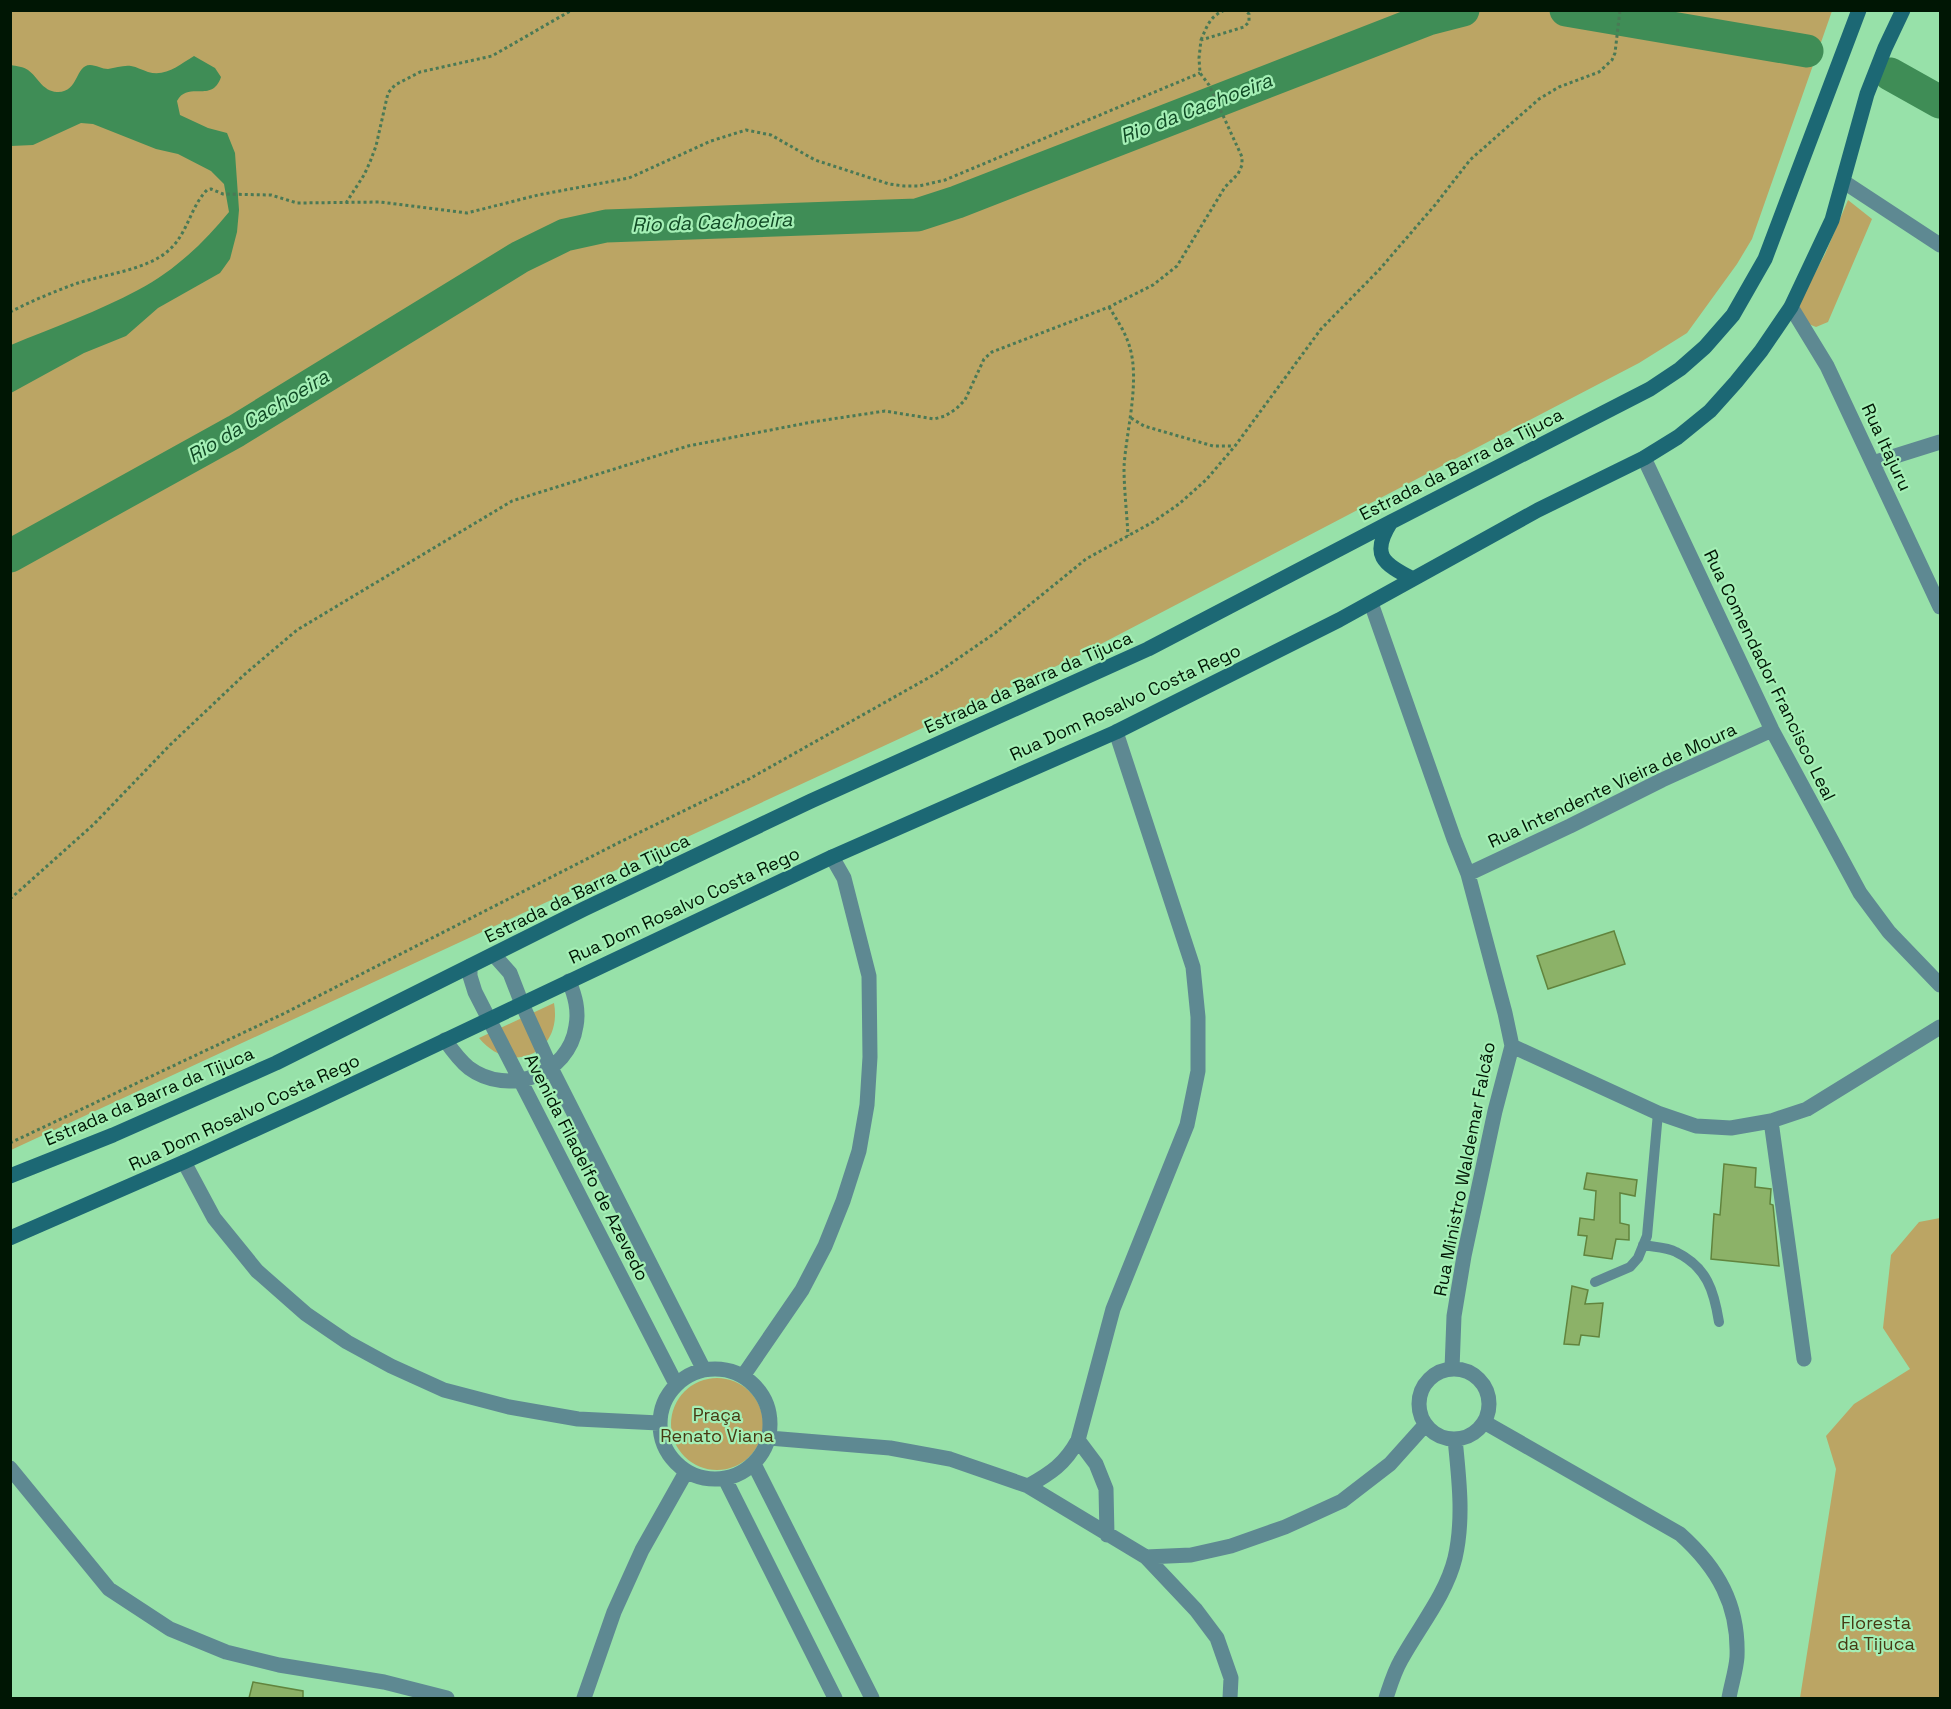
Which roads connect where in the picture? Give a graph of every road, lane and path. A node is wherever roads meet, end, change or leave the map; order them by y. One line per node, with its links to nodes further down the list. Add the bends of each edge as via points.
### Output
1 (572, 10): 10 (path, via 492,56 420,72 394,85 388,93 370,162)
2 (1225, 10): 7 (path, via 1209,20)
3 (1245, 10): 7 (path, via 1249,22 1244,27)
4 (1620, 10): 17 (path, via 1616,46 1607,66 1539,99 1470,160 1379,270 1321,329)
5 (1859, 10): 20 (main road, Estrada da Barra da Tijuca, via 1765,260 1732,315 1705,347 1650,389)
6 (1903, 10): 9 (main road, via 1867,94)
7 (1202, 40): 8 (path)
8 (1200, 73): 10 (path, via 945,180 919,186 889,184 815,160 771,135 746,130 711,141 629,178 467,213 380,202); 13 (path, via 1242,157 1242,165 1177,266 1153,285)
9 (1844, 182): 11 (street); 12 (main road, via 1832,220)
10 (346, 203): 14 (path, via 297,203 271,195 207,190 184,232 157,259 77,284)
11 (1941, 245)
12 (1791, 307): 18 (main road, via 1761,351 1710,411); 19 (street, Rua Itajuru, via 1827,366)
13 (1108, 308): 15 (path, via 1131,349); 29 (path, via 992,352 984,359 965,400 945,416 934,419 885,411 688,446 512,501 297,630 245,674 94,824)
14 (10, 312)
15 (1131, 417): 17 (path, via 1144,426 1212,446); 21 (path, via 1124,467)
16 (1941, 442): 19 (street)
17 (1234, 446): 21 (path, via 1206,480 1179,504)
18 (1644, 458): 22 (main road, via 1538,510); 25 (street, Rua Comendador Francisco Leal)
19 (1873, 463): 24 (street, Rua Itajuru)
20 (1390, 522): 22 (main road, via 1381,539 1382,557 1394,571); 30 (main road, Estrada da Barra da Tijuca, via 1148,649 811,801)
21 (1128, 536): 43 (path, via 1086,559 937,673 749,779 296,1008)
22 (1413, 579): 23 (main road)
23 (1371, 603): 26 (main road, Rua Dom Rosalvo Costa Rego); 28 (street, Rua Ministro Waldemar Falcão)
24 (1941, 608)
25 (1772, 730): 28 (street, Rua Intendente Vieira de Moura); 33 (street, Rua Comendador Francisco Leal, via 1860,893 1889,932)
26 (1116, 732): 27 (main road, Rua Dom Rosalvo Costa Rego); 60 (street, via 1192,967 1198,1017 1198,1071 1188,1125 1113,1309)
27 (832, 857): 32 (main road, Rua Dom Rosalvo Costa Rego); 53 (street, via 844,878 868,976 867,1105 859,1151 825,1246 802,1290)
28 (1468, 874): 38 (street, Rua Ministro Waldemar Falcão)
29 (10, 899)
30 (494, 955): 31 (main road, Estrada da Barra da Tijuca); 34 (street, Avenida Filadelfo de Azevedo, via 510,973)
31 (470, 966): 35 (street, Avenida Filadelfo de Azevedo, via 471,980); 45 (main road, Estrada da Barra da Tijuca, via 276,1063)
32 (569, 981): 34 (main road, Rua Dom Rosalvo Costa Rego); 39 (street, via 575,996 576,1028 567,1050)
33 (1941, 985)
34 (522, 1005): 35 (main road, Rua Dom Rosalvo Costa Rego); 39 (street, Avenida Filadelfo de Azevedo)
35 (489, 1019): 37 (main road, Rua Dom Rosalvo Costa Rego); 40 (street, Avenida Filadelfo de Azevedo)
36 (1941, 1027): 42 (street, via 1807,1109)
37 (445, 1040): 40 (street, via 469,1068 485,1077); 44 (main road, Rua Dom Rosalvo Costa Rego)
38 (1512, 1046): 41 (street); 51 (street, Rua Ministro Waldemar Falcão, via 1464,1256)
39 (551, 1068): 40 (street); 52 (street, Avenida Filadelfo de Azevedo)
40 (521, 1081): 54 (street, Avenida Filadelfo de Azevedo)
41 (1658, 1113): 42 (street, via 1696,1126 1731,1128); 47 (lane)
42 (1771, 1122): 50 (street)
43 (10, 1143)
44 (184, 1162): 46 (main road, Rua Dom Rosalvo Costa Rego); 56 (street, via 214,1218 257,1271 306,1314 356,1347 444,1390 509,1407 578,1419)
45 (10, 1176)
46 (10, 1238)
47 (1643, 1245): 48 (lane, via 1630,1267); 49 (lane, via 1675,1251 1705,1274)
48 (1595, 1282)
49 (1719, 1322)
50 (1804, 1359)
51 (1452, 1369): 55 (street, via 1473,1374 1487,1390 1488,1412); 57 (street, via 1432,1376 1420,1394 1420,1415)
52 (704, 1370): 53 (street, via 724,1370); 54 (street)
53 (742, 1376): 58 (street, via 764,1398 770,1418)
54 (676, 1384): 56 (street, via 666,1398)
55 (1484, 1422): 59 (street, via 1467,1437); 74 (street, via 1680,1534 1698,1550 1730,1599 1737,1659)
56 (659, 1423): 63 (street, via 666,1451)
57 (1425, 1425): 59 (street, via 1444,1438); 67 (street, via 1390,1464 1342,1501 1232,1546 1191,1555)
58 (769, 1438): 61 (street); 65 (street, via 890,1448 950,1459)
59 (1455, 1439): 73 (street, via 1461,1496 1454,1560 1446,1583 1399,1663)
60 (1078, 1440): 65 (street, via 1070,1456 1052,1473); 66 (street, via 1096,1464 1106,1489)
61 (754, 1464): 64 (street); 71 (street)
62 (10, 1468): 68 (street, via 109,1589 170,1629 226,1653 384,1682)
63 (686, 1472): 64 (street, via 705,1479); 69 (street, via 642,1550 614,1612)
64 (725, 1479): 70 (street)
65 (1028, 1486): 66 (street)
66 (1107, 1535): 67 (street)
67 (1146, 1557): 72 (street, via 1217,1638 1232,1678)
68 (447, 1698)
69 (584, 1698)
70 (835, 1698)
71 (872, 1698)
72 (1230, 1698)
73 (1386, 1698)
74 (1729, 1698)

